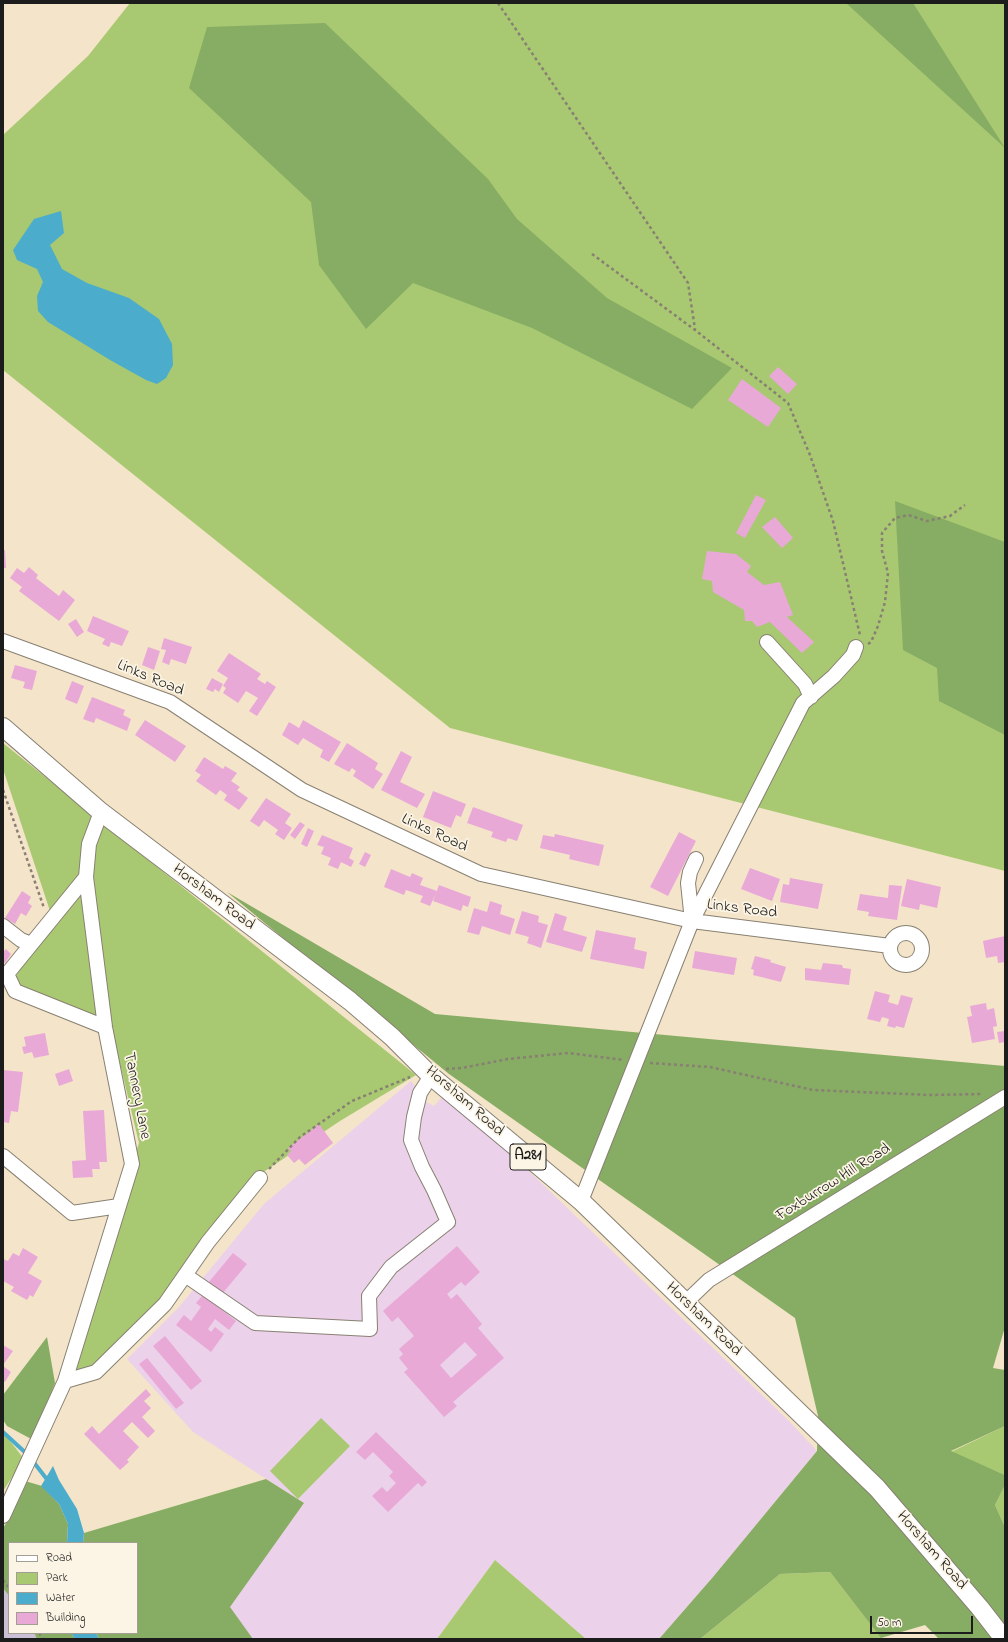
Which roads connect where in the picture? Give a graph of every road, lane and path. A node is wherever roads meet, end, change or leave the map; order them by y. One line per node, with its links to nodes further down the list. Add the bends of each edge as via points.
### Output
1 (498, 3): 3 (path, via 688,283)
2 (592, 254): 3 (path)
3 (695, 330): 7 (path, via 788,403 810,455 833,521 860,634)
4 (965, 505): 7 (path, via 950,516 927,521 908,515 895,518 882,533 882,551 888,573 884,602 871,642)
5 (3, 641): 14 (street, Links Road, via 170,702 302,790 481,874)
6 (767, 642): 8 (street, via 805,684)
7 (854, 651): 8 (street, via 834,676)
8 (811, 697): 14 (street, via 803,703)
9 (3, 727): 11 (main road, Horsham Road / A281)
10 (3, 790): 15 (path)
11 (100, 812): 13 (street, Tannery Lane, via 89,844); 21 (main road, Horsham Road / A281, via 350,1001)
12 (696, 859): 14 (street, via 688,883)
13 (86, 877): 15 (street); 19 (street, Tannery Lane)
14 (692, 921): 18 (street, Links Road); 20 (street)
15 (48, 922): 17 (street)
16 (3, 926): 17 (street, via 21,940)
17 (31, 944): 19 (street, via 7,974 15,991)
18 (890, 946)
19 (105, 1027): 27 (street, Tannery Lane, via 132,1164)
20 (637, 1062): 21 (path, via 568,1054 508,1060); 22 (path, via 710,1067 813,1090 929,1095); 26 (street)
21 (429, 1073): 25 (path, via 352,1101 300,1137); 26 (main road, Horsham Road / A281); 28 (street, via 420,1093 411,1140 448,1222 391,1267 369,1296 370,1329 255,1323)
22 (990, 1094)
23 (1005, 1097): 29 (street, Foxburrow Hill Road, via 710,1280)
24 (3, 1156): 27 (street, via 72,1213)
25 (260, 1178): 28 (street, via 208,1242)
26 (581, 1201): 29 (main road, Horsham Road / A281)
27 (119, 1206): 30 (street, Tannery Lane)
28 (185, 1276): 30 (street, via 165,1304 96,1372)
29 (685, 1303): 32 (main road, Horsham Road / A281, via 877,1488)
30 (65, 1381): 31 (street, Tannery Lane)
31 (3, 1516)
32 (1004, 1639)

